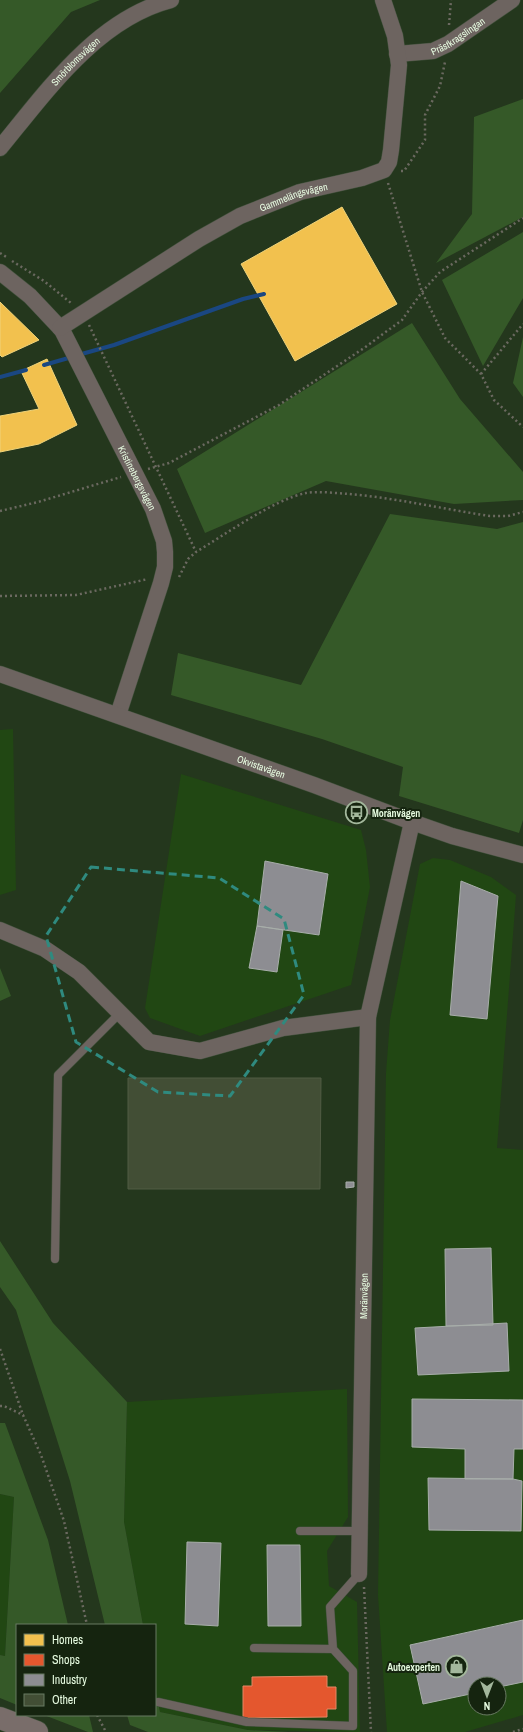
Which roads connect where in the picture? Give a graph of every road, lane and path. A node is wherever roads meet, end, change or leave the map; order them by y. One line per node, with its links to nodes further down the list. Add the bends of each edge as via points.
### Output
1 (171, 0): 7 (street, Smörblomsvägen, via 153,5 116,26 79,56)
2 (383, 0): 6 (street)
3 (451, 0): 5 (path)
4 (512, 0): 5 (street, Prästkragslingan)
5 (448, 44): 6 (street, Prästkragslingan, via 433,51); 8 (path, via 440,86 425,114 425,140 404,171)
6 (397, 54): 8 (street, via 399,65 391,150 389,162)
7 (0, 148)
8 (384, 170): 12 (path); 13 (street, Gammelängsvägen, via 362,178 300,192 240,216)
9 (523, 218): 12 (path, via 440,272)
10 (0, 253): 13 (path)
11 (0, 272): 15 (street, Kristinebergsvägen, via 30,296)
12 (422, 292): 16 (path, via 445,338); 18 (path, via 402,320 279,404 169,463)
13 (83, 312): 15 (street, Gammelängsvägen); 18 (path)
14 (523, 324): 16 (path)
15 (60, 328): 19 (street, Kristinebergsvägen)
16 (481, 374): 17 (path, via 494,400)
17 (523, 427)
18 (156, 467): 19 (path); 22 (path)
19 (134, 473): 20 (path); 23 (street, Kristinebergsvägen, via 164,541 165,567)
20 (0, 511)
21 (523, 512): 22 (path, via 508,516 490,516 373,496 306,493 263,511)
22 (196, 552): 23 (path, via 188,558 174,586)
23 (161, 583): 24 (path, via 147,579 76,595); 26 (street, Kristinebergsvägen)
24 (0, 596)
25 (0, 674): 26 (street, Okvistavägen)
26 (118, 715): 27 (street, Okvistavägen, via 314,784)
27 (412, 822): 28 (street, Okvistavägen, via 452,836); 31 (street, Moränvägen)
28 (523, 855)
29 (0, 930): 30 (street, via 45,949 79,972)
30 (120, 1013): 31 (street, via 149,1042 200,1051 283,1028); 32 (lane, via 58,1075)
31 (368, 1017): 37 (street, Moränvägen)
32 (55, 1258)
33 (0, 1348): 35 (path)
34 (0, 1406): 35 (path)
35 (23, 1415): 39 (path, via 41,1455 64,1521)
36 (300, 1531): 37 (lane)
37 (360, 1531): 38 (street, Moränvägen)
38 (359, 1574): 41 (lane, via 330,1607); 48 (path, via 364,1588)
39 (87, 1624)
40 (254, 1648): 41 (lane)
41 (333, 1649): 42 (lane, via 354,1671 353,1726 247,1722)
42 (158, 1702)
43 (98, 1716): 47 (path)
44 (0, 1718): 46 (main road)
45 (523, 1729): 49 (path)
46 (38, 1732)
47 (106, 1732)
48 (372, 1732)
49 (513, 1732)

